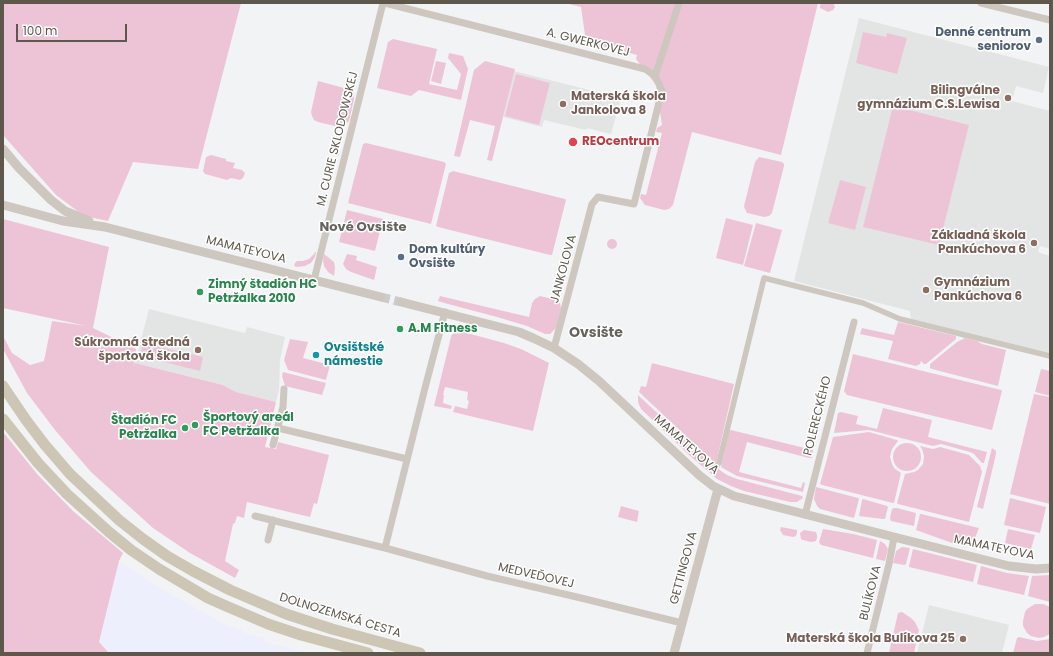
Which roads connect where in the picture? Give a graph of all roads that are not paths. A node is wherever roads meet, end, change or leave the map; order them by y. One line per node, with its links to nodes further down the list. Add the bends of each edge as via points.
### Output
1 (384, 3): 5 (street, A. GWERKOVEJ, via 645,69); 9 (street, M. CURIE SKLODOWSKEJ)
2 (678, 3): 5 (street)
3 (981, 3): 4 (street)
4 (1050, 20)
5 (655, 76): 14 (street, JANKOLOVA, via 662,90 634,204 598,197 592,204)
6 (3, 149): 8 (street, MAMATEYOVA, via 56,205)
7 (5, 206): 8 (street, MAMATEYOVA, via 63,221)
8 (105, 228): 9 (street, MAMATEYOVA)
9 (314, 280): 10 (street, MAMATEYOVA)
10 (380, 297)
11 (401, 302): 12 (street, MAMATEYOVA)
12 (445, 312): 14 (street, MAMATEYOVA, via 519,332); 21 (street)
13 (854, 322): 24 (street, POLERECKÉHO)
14 (554, 348): 23 (street, MAMATEYOVA, via 599,381 699,475)
15 (1050, 356): 22 (street, via 900,319 863,303 764,278 719,463)
16 (3, 386): 33 (main road, DOLNOZEMSKÁ CESTA, via 40,439 70,474 119,520 162,553 193,572 286,614)
17 (284, 389): 19 (street)
18 (3, 418): 32 (main road, via 38,463 67,494 131,550 159,569 208,598 268,624)
19 (278, 428): 20 (street); 21 (street)
20 (273, 445)
21 (407, 459): 29 (street)
22 (716, 466)
23 (718, 489): 24 (street, MAMATEYOVA); 31 (street, GETTINGOVA)
24 (805, 515): 27 (street, MAMATEYOVA)
25 (255, 516): 26 (street, MEDVEĎOVEJ)
26 (273, 520): 28 (street); 29 (street, MEDVEĎOVEJ)
27 (894, 538): 30 (street, MAMATEYOVA, via 1010,566); 35 (street, BULÍKOVA)
28 (268, 540)
29 (385, 548): 31 (street, MEDVEĎOVEJ, via 487,576)
30 (1050, 568)
31 (682, 623): 34 (street, GETTINGOVA)
32 (368, 653)
33 (420, 653)
34 (674, 653)
35 (868, 653)

